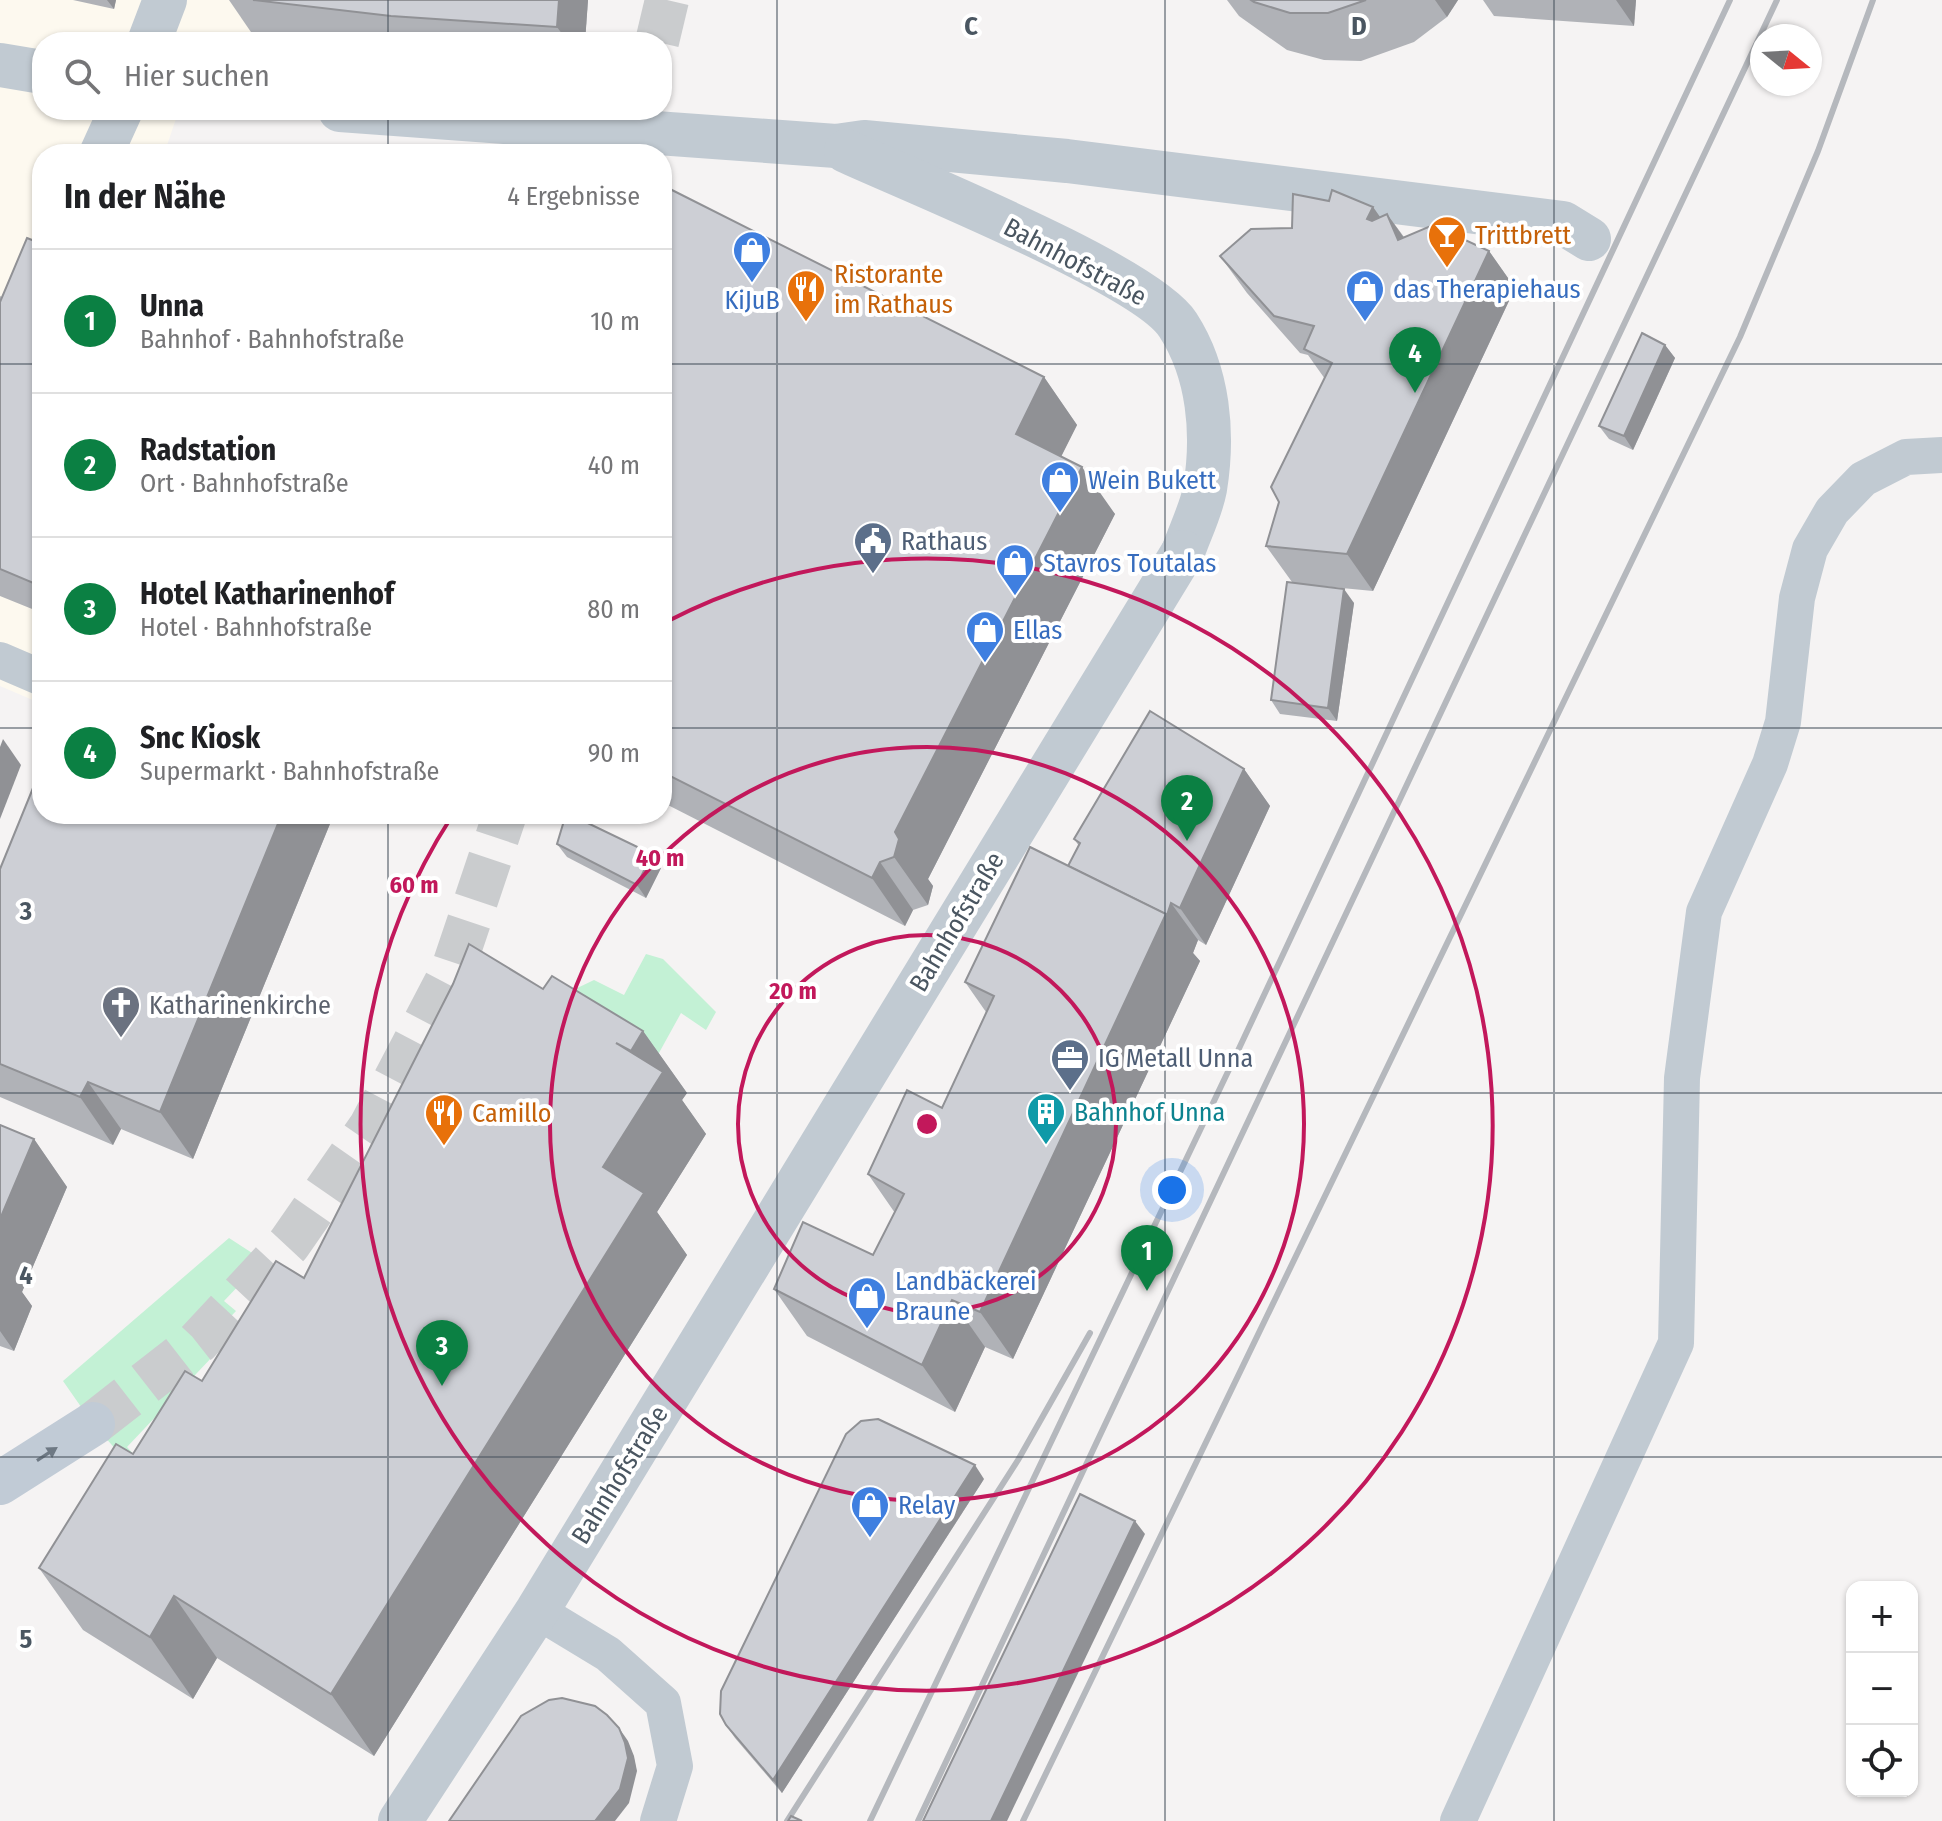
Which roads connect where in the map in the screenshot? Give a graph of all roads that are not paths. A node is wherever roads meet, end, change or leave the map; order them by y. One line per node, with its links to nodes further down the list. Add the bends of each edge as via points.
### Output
1 (165, 0): 2 (street)
2 (153, 32)
3 (0, 65): 4 (street)
4 (32, 70)
5 (116, 120): 7 (street)
6 (478, 120): 8 (street, Bahnhofstraße)
7 (106, 144)
8 (836, 146): 9 (street, Bahnhofstraße, via 864,142 1096,165 1563,223); 15 (street, Bahnhofstraße, via 1047,243 1138,290 1177,322 1198,363 1210,427 1205,491 1183,552)
9 (1589, 239)
10 (1942, 455): 18 (lane, via 1906,457 1863,479 1832,511 1810,549 1797,598 1783,722 1770,764 1704,912 1682,1078 1676,1343)
11 (0, 660): 12 (lane)
12 (32, 674)
13 (93, 1424): 14 (main road, one-way to 13)
14 (0, 1483)
15 (537, 1611): 16 (street, Bahnhofstraße); 17 (lane, via 608,1654 663,1703 675,1766)
16 (400, 1821)
17 (658, 1821)
18 (1458, 1821)

